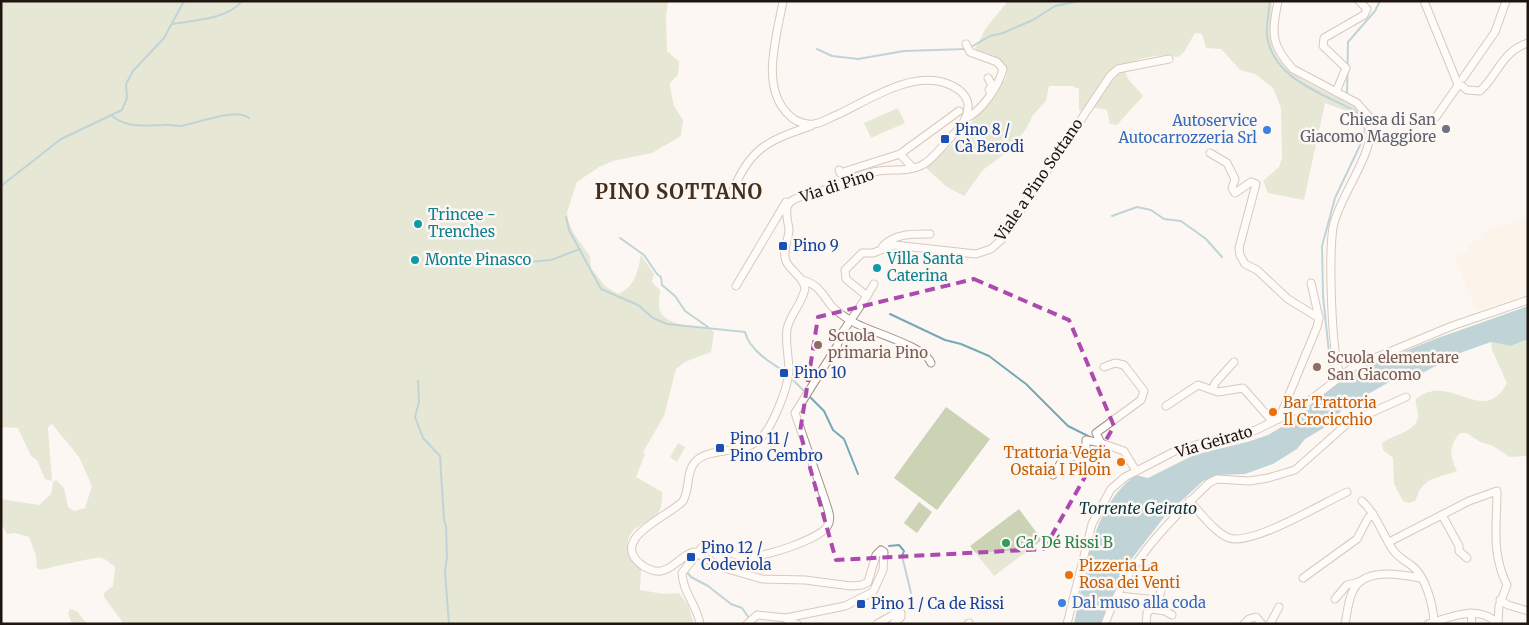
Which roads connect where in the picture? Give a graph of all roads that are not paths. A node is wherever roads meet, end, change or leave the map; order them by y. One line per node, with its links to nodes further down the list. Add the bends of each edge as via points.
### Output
1 (783, 1): 15 (street, via 773,62 777,100 793,119)
2 (1278, 1): 11 (street, via 1273,38 1280,54 1294,69)
3 (1359, 1): 11 (street, via 1367,9 1364,15 1323,39 1323,46 1346,68)
4 (1424, 1): 10 (street)
5 (1506, 1): 10 (street, via 1495,32)
6 (1528, 42): 10 (street, via 1507,55 1480,91 1470,91)
7 (966, 44): 14 (street, via 970,52 997,62 1003,70 988,97 974,114)
8 (1169, 59): 23 (street, Viale a Pino Sottano, via 1118,69 1104,85 1001,240 991,248 976,254 894,245)
9 (988, 78): 12 (street, via 992,83 990,88 976,104)
10 (1461, 81): 13 (street)
11 (1336, 92): 35 (street, via 1360,105 1372,125 1370,142 1334,223 1330,242)
12 (963, 111): 14 (street, Via di Pino); 15 (street, via 965,97 951,85 918,81 903,84); 17 (street)
13 (1436, 117)
14 (965, 119): 18 (street, Via di Pino, via 924,164)
15 (813, 124): 20 (street, via 758,149 738,178)
16 (1210, 153): 30 (street, via 1227,163 1235,179 1232,188 1235,193 1251,182 1256,184 1239,248 1242,260 1288,299)
17 (900, 154): 18 (street); 19 (street, via 864,167 840,173)
18 (913, 168): 21 (street, Via di Pino, via 868,173)
19 (839, 170)
20 (731, 195)
21 (805, 196): 24 (street, Via di Pino, via 788,205 789,233 784,253 788,264); 27 (street, via 797,193 787,200)
22 (930, 234): 23 (street, Viale a Pino Sottano, via 903,236)
23 (882, 249): 28 (street, Viale a Pino Sottano, via 862,253 845,270 846,278)
24 (802, 280): 31 (street, via 819,288 830,305); 49 (street, via 804,295 787,330 789,369 786,384 766,433 758,442 746,447 696,461 683,501 640,531 633,543 637,561 656,571 667,569 690,552)
25 (1311, 283): 30 (street)
26 (874, 284): 28 (street)
27 (736, 286)
28 (867, 296): 31 (street)
29 (1528, 300): 35 (street, Via Geirato, via 1452,326 1353,367)
30 (1319, 318): 39 (street)
31 (850, 321): 33 (street, via 905,345 928,357); 49 (street, via 795,413 826,502 830,517 827,527 820,534 760,556 733,556 705,545)
32 (1234, 362): 36 (street, via 1214,383)
33 (931, 363)
34 (1104, 367): 40 (street, via 1117,363 1125,366 1144,393 1128,410 1097,432)
35 (1340, 376): 39 (street, Via Geirato, via 1300,408)
36 (1213, 390): 38 (street, via 1198,385); 39 (street, via 1243,388)
37 (1406, 397): 44 (street, via 1348,423 1295,470 1249,481 1213,480)
38 (1166, 406)
39 (1276, 420): 41 (street, Via Geirato, via 1256,430 1179,449)
40 (1101, 443): 41 (street, via 1124,451); 42 (street, via 1086,440 1086,451 1062,461)
41 (1136, 471): 69 (street, Via Geirato, via 1111,489 1092,524)
42 (1053, 475)
43 (1347, 492): 44 (street, via 1261,534 1241,540 1221,533)
44 (1189, 501): 55 (street, via 1153,539)
45 (1362, 501): 46 (street)
46 (1373, 514): 48 (street); 51 (street, via 1358,537)
47 (1442, 515): 48 (street); 50 (street, via 1459,551); 57 (street, via 1497,491 1498,564 1507,585)
48 (1389, 542): 52 (street)
49 (698, 554): 62 (street, via 724,568 762,579 851,586 868,582 877,553 884,552 883,570 873,592 845,606); 64 (street, via 682,573 684,587 696,607)
50 (1467, 558)
51 (1303, 578)
52 (1420, 578): 53 (street, via 1379,575); 63 (street, via 1434,611)
53 (1360, 582): 56 (street, via 1347,585); 75 (street, via 1351,595)
54 (1162, 591): 55 (street, via 1156,600)
55 (1118, 596): 70 (street)
56 (1335, 599)
57 (1500, 600): 59 (street); 77 (street)
58 (1279, 607): 74 (street)
59 (1528, 611)
60 (1471, 613): 63 (street); 76 (street); 77 (street, via 1490,616)
61 (1172, 615): 71 (street, via 1152,610 1147,613)
62 (786, 618): 65 (street, via 757,615); 66 (street)
63 (1431, 623)
64 (700, 624)
65 (747, 624)
66 (797, 624)
67 (877, 624): 68 (street, via 901,613)
68 (893, 624)
69 (1067, 624)
70 (1105, 624)
71 (1146, 624)
72 (1244, 624): 73 (street, via 1256,617)
73 (1262, 624)
74 (1270, 624)
75 (1345, 624)
76 (1472, 624)
77 (1498, 624)

